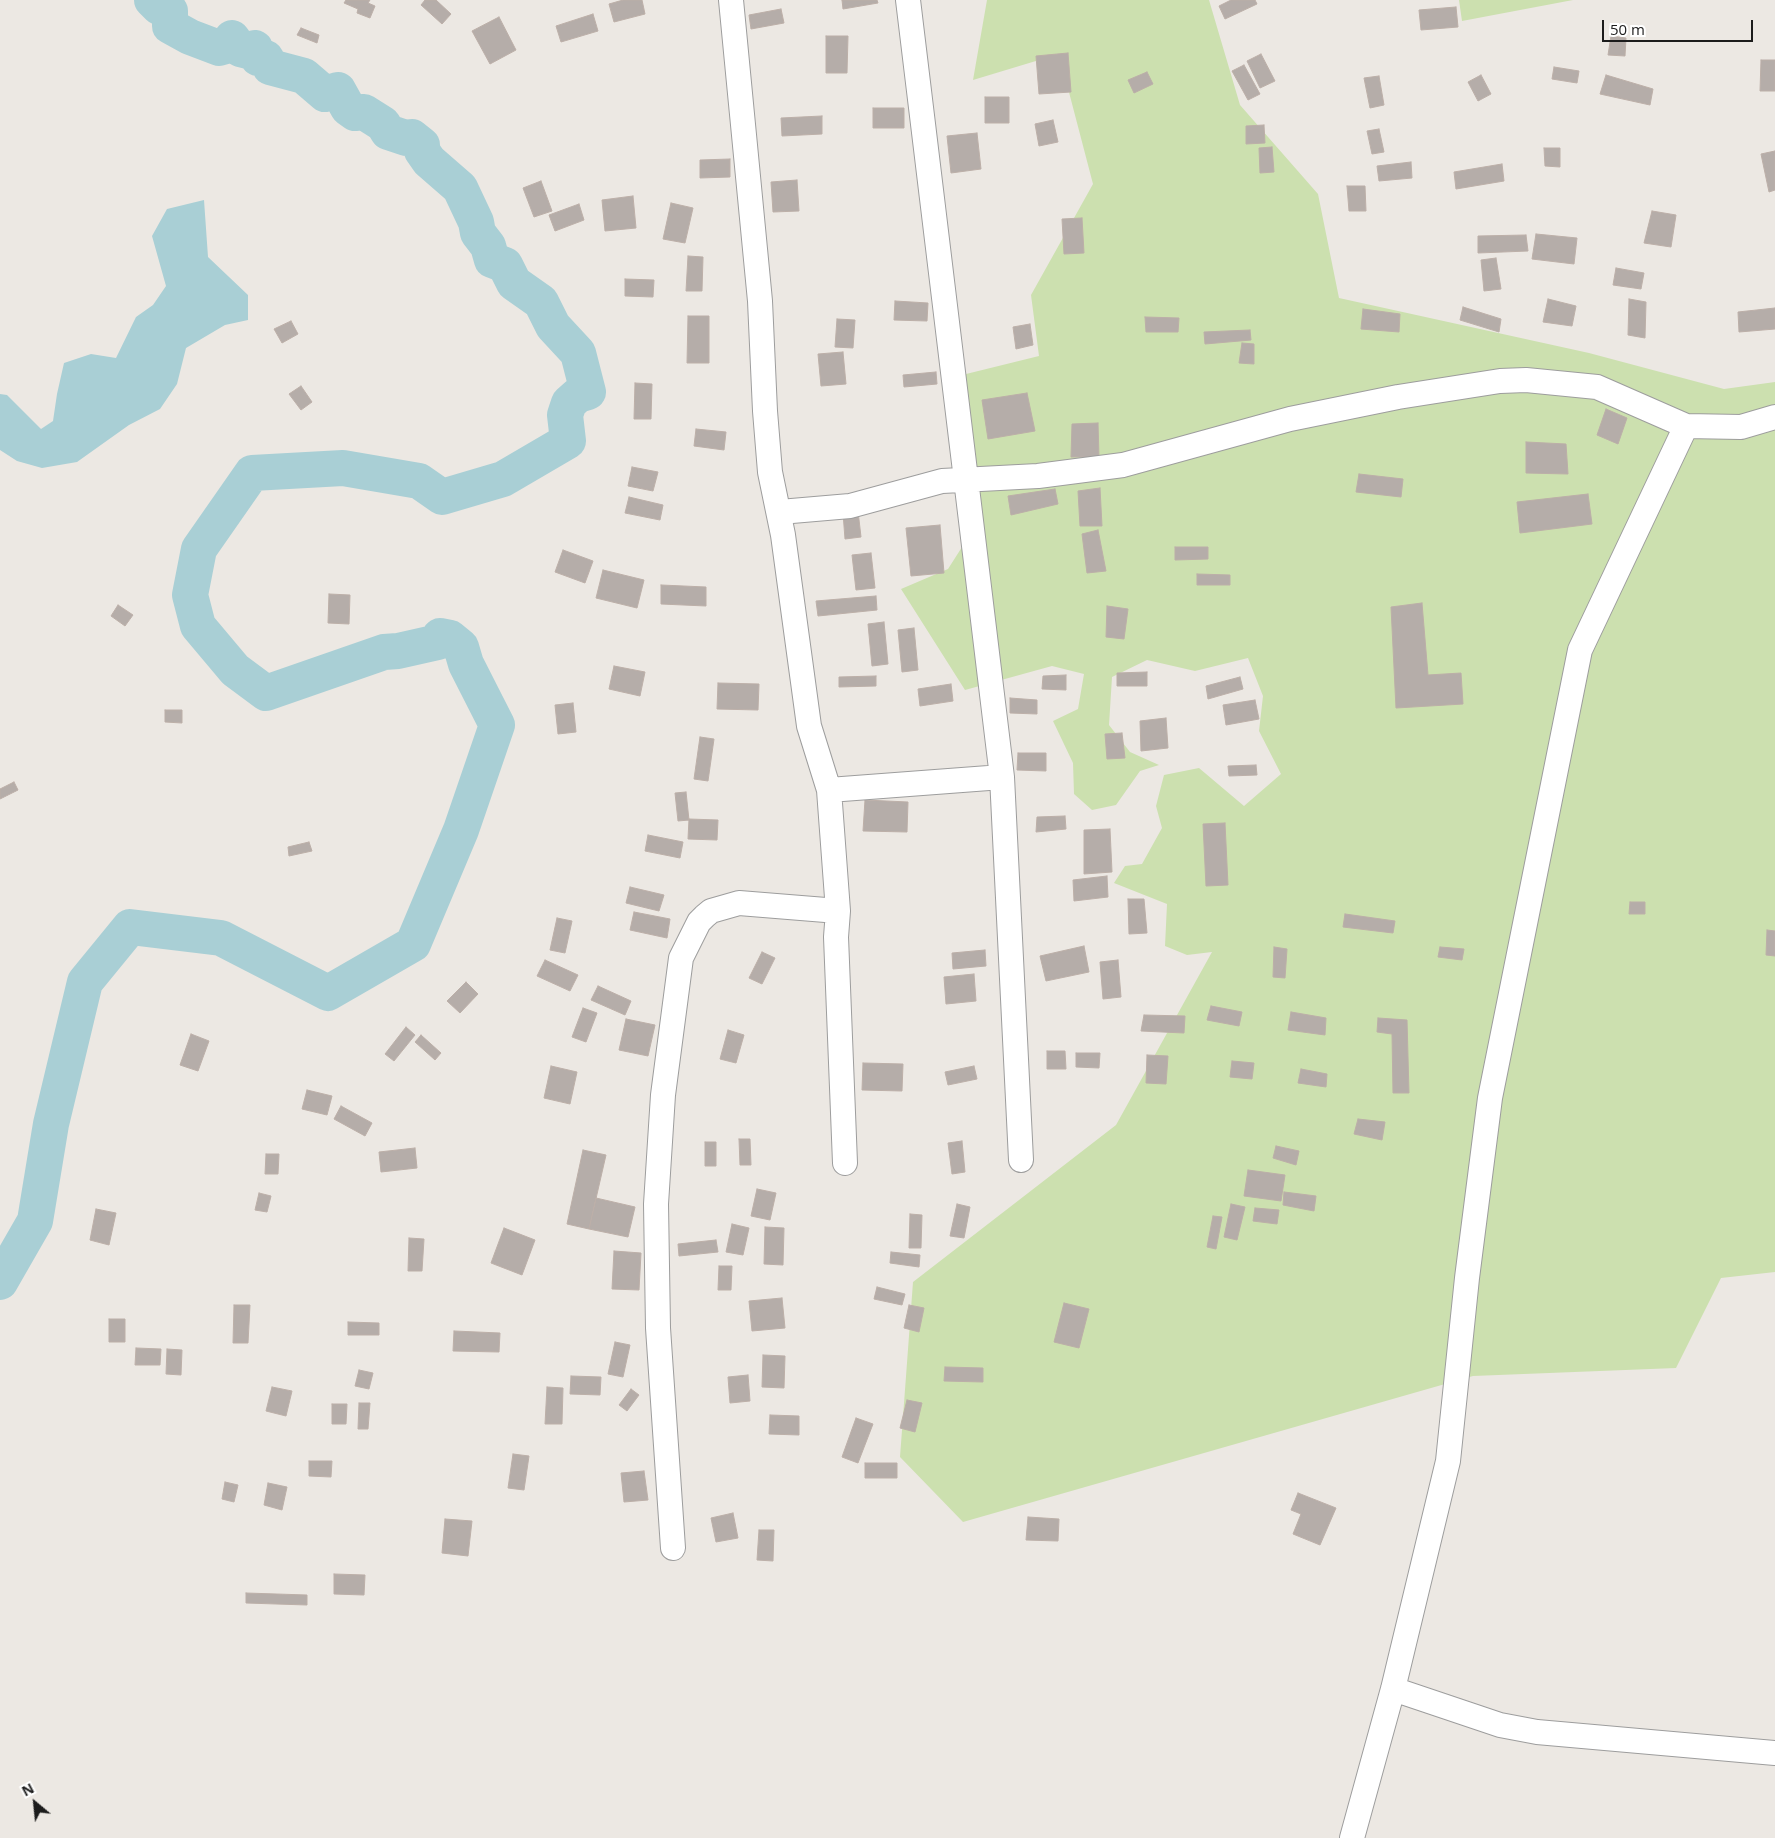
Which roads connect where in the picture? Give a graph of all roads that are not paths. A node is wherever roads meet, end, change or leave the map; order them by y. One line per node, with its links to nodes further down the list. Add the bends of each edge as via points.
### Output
1 (731, 0): 6 (street, via 760,301 765,420 770,472)
2 (908, 0): 5 (street)
3 (1775, 418): 4 (street, via 1741,427)
4 (1686, 426): 5 (street, via 1597,387 1526,380 1500,381 1290,419 1123,465 1038,476); 13 (street, via 1580,650 1490,1098 1448,1461)
5 (966, 479): 6 (street, via 942,481 850,506); 7 (street)
6 (780, 512): 8 (street, via 809,726)
7 (1002, 777): 8 (street); 10 (street)
8 (829, 790): 9 (street)
9 (838, 911): 11 (street, via 836,946); 12 (street, via 745,902 711,911 699,922 681,958 663,1095 656,1204 658,1328)
10 (1021, 1160)
11 (845, 1163)
12 (672, 1548)
13 (1393, 1688): 14 (street, via 1500,1725 1537,1732); 15 (street)
14 (1775, 1753)
15 (1352, 1838)

